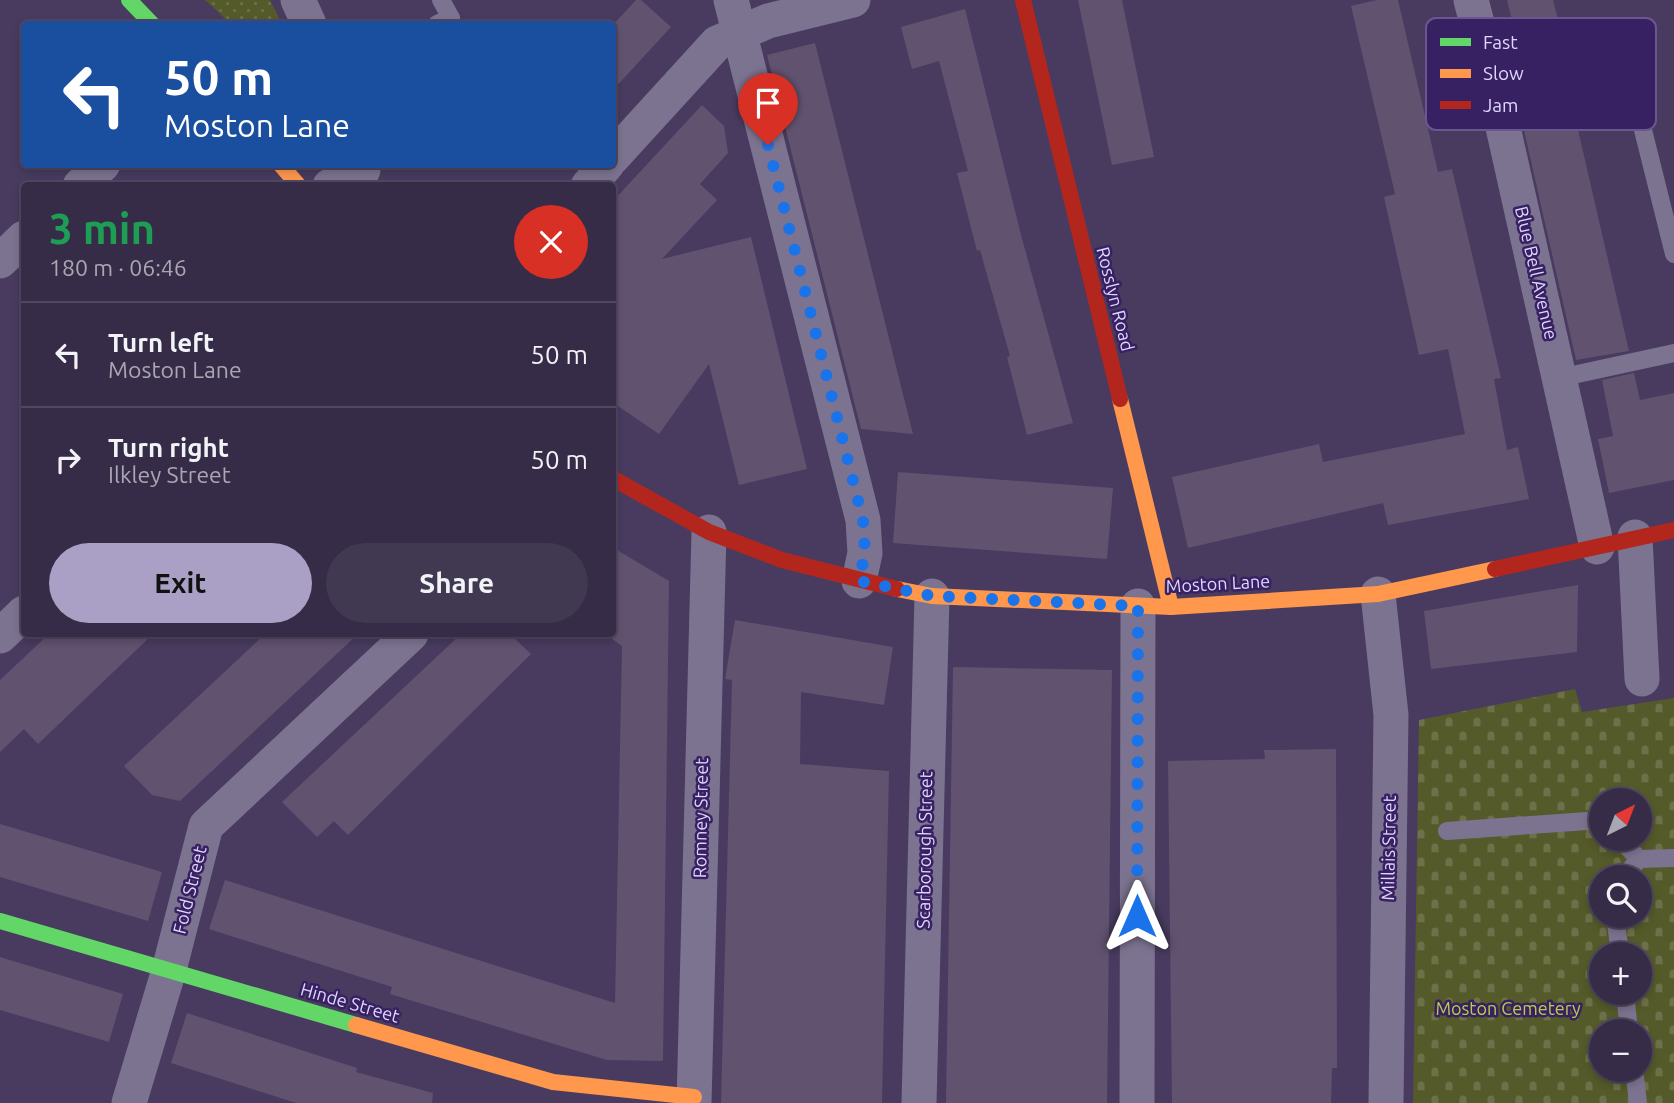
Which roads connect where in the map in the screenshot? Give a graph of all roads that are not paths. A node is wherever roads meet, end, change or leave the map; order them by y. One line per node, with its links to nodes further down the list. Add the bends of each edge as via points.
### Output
1 (129, 0): 9 (street)
2 (298, 0): 10 (street)
3 (441, 0): 11 (lane, via 451,18)
4 (732, 0): 12 (street)
5 (853, 0): 12 (street, via 768,21)
6 (1023, 0): 37 (street, Rosslyn Road)
7 (1471, 0): 8 (street, Blue Bell Avenue)
8 (1476, 18)
9 (149, 21)
10 (308, 21)
11 (444, 21)
12 (740, 33): 15 (street, via 717,43); 34 (street, via 863,520 865,553)
13 (1504, 130): 28 (street, Blue Bell Avenue)
14 (1643, 130): 25 (lane)
15 (616, 155)
16 (99, 168): 20 (street)
17 (283, 168): 21 (street)
18 (604, 168): 23 (street)
19 (363, 173): 22 (street)
20 (84, 182)
21 (296, 182)
22 (340, 182)
23 (591, 182)
24 (21, 241): 26 (street)
25 (1674, 254)
26 (0, 261)
27 (1674, 354): 28 (lane)
28 (1559, 378): 33 (street, Blue Bell Avenue)
29 (616, 480): 31 (street, Moston Lane)
30 (1674, 530): 32 (street, Moston Lane)
31 (709, 532): 34 (street, Moston Lane, via 782,560); 51 (street, Romney Street)
32 (1635, 537): 33 (street, Moston Lane); 41 (street)
33 (1597, 548): 35 (street, Moston Lane)
34 (859, 581): 36 (street, Moston Lane)
35 (1378, 594): 37 (street, Moston Lane); 55 (street, Millais Street, via 1391,715)
36 (932, 596): 37 (street, Moston Lane); 53 (street, Scarborough Street)
37 (1154, 606): 54 (street)
38 (21, 616): 39 (street)
39 (0, 636)
40 (408, 637): 49 (street, Fold Street, via 206,827)
41 (1642, 679)
42 (1589, 821): 43 (lane)
43 (1447, 831)
44 (1631, 851): 46 (lane)
45 (1674, 858): 46 (lane)
46 (1639, 859): 47 (lane)
47 (1634, 865)
48 (0, 921): 49 (street, Hinde Street)
49 (169, 971): 51 (street, Hinde Street, via 553,1082); 52 (street, Fold Street)
50 (1636, 1082): 56 (lane)
51 (694, 1100)
52 (129, 1103)
53 (919, 1103)
54 (1137, 1103)
55 (1386, 1103)
56 (1638, 1103)

